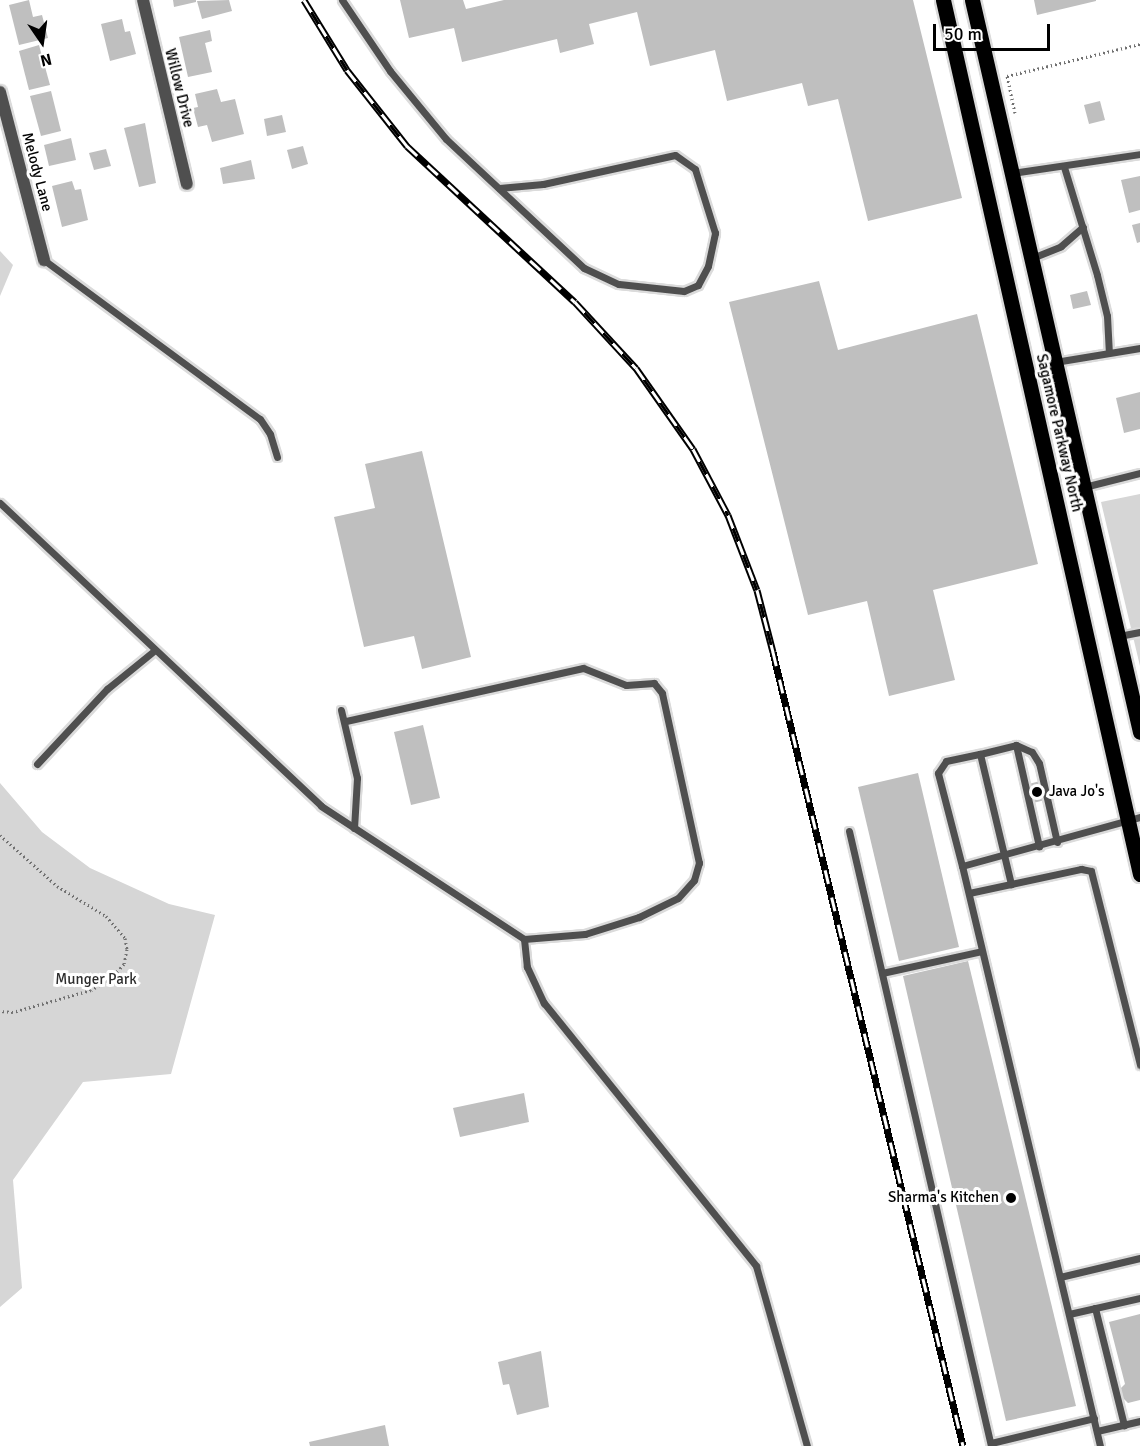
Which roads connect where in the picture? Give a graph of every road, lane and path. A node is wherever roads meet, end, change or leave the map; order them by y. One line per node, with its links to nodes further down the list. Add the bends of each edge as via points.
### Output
1 (143, 0): 11 (street, Willow Drive)
2 (342, 0): 12 (lane, via 390,71 446,139)
3 (943, 0): 32 (main road, Sagamore Parkway North)
4 (972, 0): 10 (main road, Sagamore Parkway North)
5 (1140, 44): 6 (path)
6 (1007, 76)
7 (0, 92): 15 (street, Melody Lane)
8 (1140, 154): 9 (lane)
9 (1064, 167): 10 (lane); 13 (lane)
10 (1012, 173): 14 (main road, Sagamore Parkway North)
11 (187, 184)
12 (500, 188): 12 (lane, via 584,268 619,284 684,291 698,285 708,266 715,233 695,169 675,155 543,184)
13 (1083, 227): 14 (lane, via 1061,246); 17 (lane, via 1107,316)
14 (1031, 258): 18 (main road, Sagamore Parkway North)
15 (44, 260): 19 (lane, via 260,419 270,434)
16 (1140, 348): 17 (lane)
17 (1109, 352): 18 (lane)
18 (1055, 362): 21 (main road, Sagamore Parkway North)
19 (277, 457)
20 (1140, 473): 21 (lane)
21 (1084, 487): 24 (main road, Sagamore Parkway North)
22 (0, 503): 25 (lane)
23 (1140, 632): 24 (lane)
24 (1118, 636): 28 (main road, Sagamore Parkway North)
25 (155, 650): 31 (lane, via 107,690); 33 (lane, via 321,806)
26 (341, 710): 27 (lane)
27 (345, 721): 33 (lane, via 357,778); 43 (lane, via 583,668 626,685 654,683 662,693 699,862 694,880 678,898 639,917 585,934)
28 (1140, 732)
29 (1016, 746): 30 (lane); 36 (lane, via 1032,752 1039,763); 37 (lane)
30 (980, 753): 38 (lane); 39 (lane, via 946,761 938,772)
31 (37, 764)
32 (1134, 818): 36 (lane); 40 (main road, Sagamore Parkway North)
33 (354, 828): 43 (lane)
34 (849, 831): 45 (lane)
35 (0, 835): 46 (path, via 57,886 106,916 125,938 126,949 124,964 91,990 13,1012)
36 (1057, 842): 37 (lane)
37 (1040, 846): 38 (lane)
38 (1004, 856): 39 (lane); 41 (lane)
39 (962, 866): 42 (lane)
40 (1140, 874)
41 (1011, 884): 42 (lane); 47 (lane, via 1081,869 1091,872)
42 (969, 893): 44 (lane)
43 (524, 939): 58 (lane, via 527,967 544,1003 756,1266)
44 (982, 951): 45 (lane); 49 (lane)
45 (882, 973): 57 (lane)
46 (0, 1011)
47 (1140, 1065)
48 (1140, 1258): 49 (lane)
49 (1060, 1277): 52 (lane)
50 (1140, 1298): 51 (lane)
51 (1095, 1308): 52 (lane); 55 (lane)
52 (1069, 1314): 53 (lane)
53 (1094, 1418): 56 (lane); 57 (lane)
54 (1140, 1421): 55 (lane)
55 (1124, 1425): 56 (lane)
56 (1097, 1431): 59 (lane)
57 (991, 1445)
58 (807, 1446)
59 (1100, 1446)

